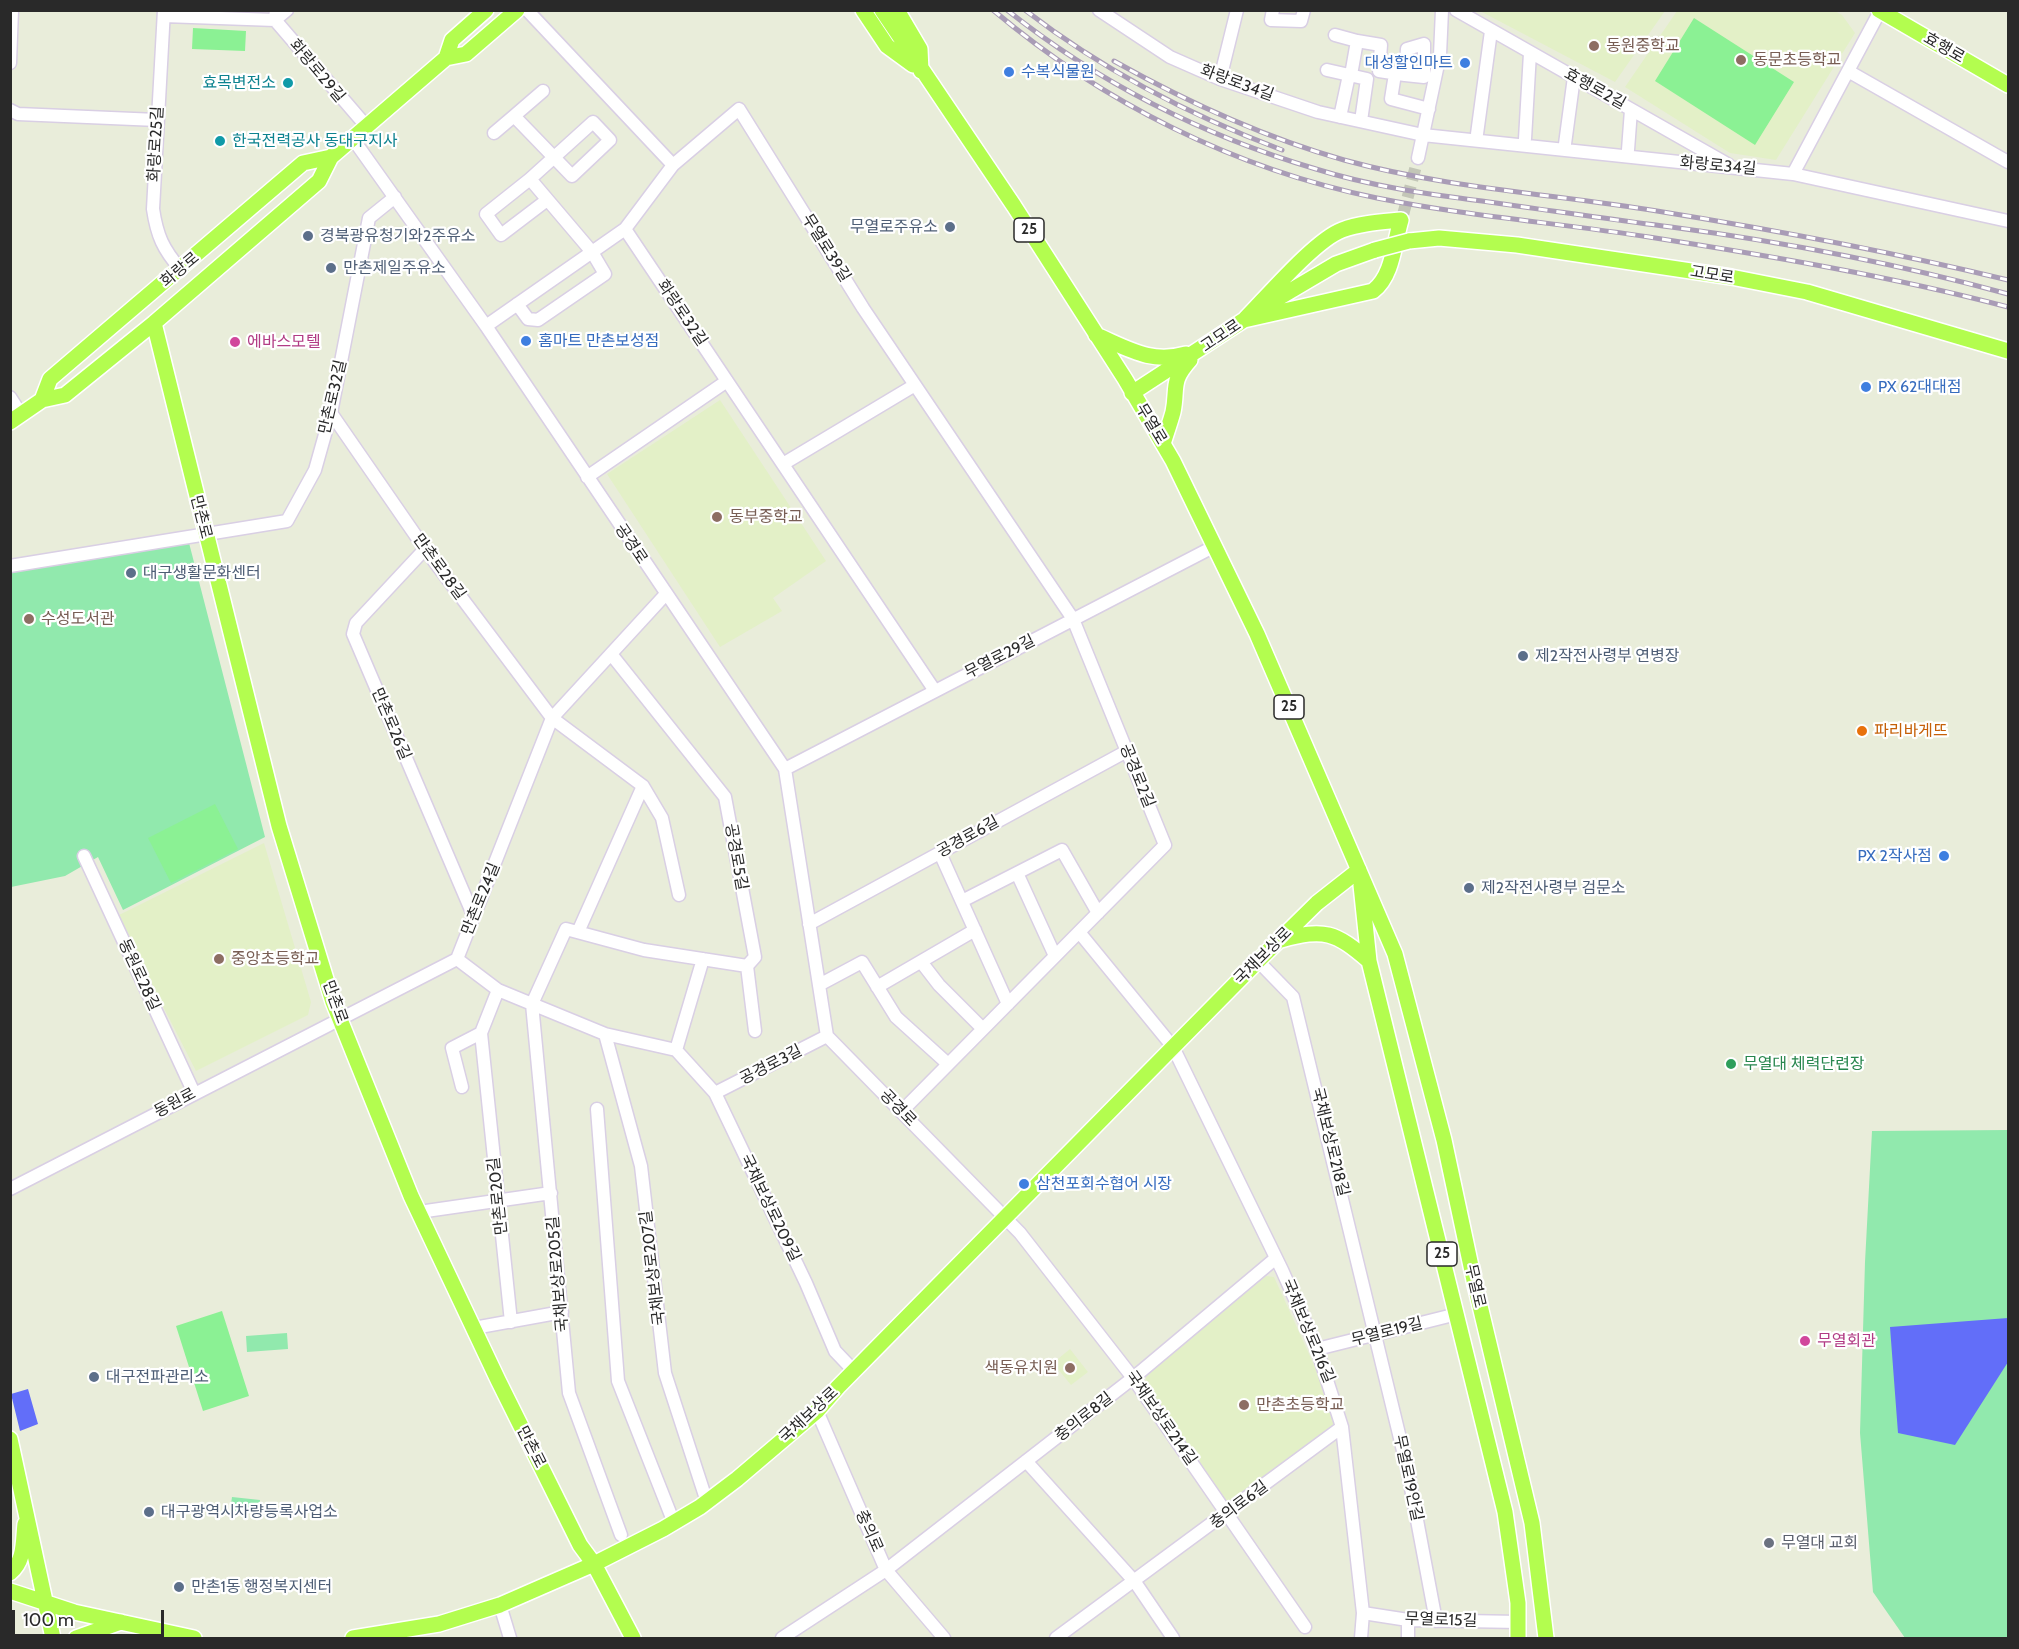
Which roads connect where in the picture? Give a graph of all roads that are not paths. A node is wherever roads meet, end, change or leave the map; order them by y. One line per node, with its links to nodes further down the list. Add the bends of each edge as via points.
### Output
1 (12, 10): 23 (street)
2 (287, 10): 17 (street)
3 (486, 10): 22 (main road, 화랑로, via 452,40)
4 (517, 10): 22 (main road, 화랑로, via 466,54)
5 (527, 10): 51 (street)
6 (863, 10): 25 (main road, via 887,46)
7 (882, 10): 25 (main road, 무열로 / 25)
8 (897, 10): 25 (main road, via 920,49)
9 (1099, 10): 29 (street, 화랑로34길, via 1170,57)
10 (1237, 10): 29 (street)
11 (1273, 10): 12 (street, via 1270,20 1301,21)
12 (1304, 10)
13 (1442, 10): 32 (street, via 1440,55)
14 (1456, 10): 18 (street, 효행로2길)
15 (1880, 11): 26 (street); 30 (main road, 효행로)
16 (164, 13): 17 (street); 37 (street, 화랑로25길)
17 (276, 15): 39 (street, 화랑로29길)
18 (1491, 31): 21 (street, 효행로2길); 41 (street)
19 (1335, 35): 20 (street)
20 (1357, 41): 27 (street); 32 (street, via 1381,45 1378,71 1400,74 1391,99)
21 (1530, 53): 28 (street, 효행로2길); 44 (street)
22 (446, 58): 39 (main road, 화랑로)
23 (10, 63)
24 (1327, 70): 27 (street)
25 (921, 71): 65 (main road, 무열로 / 25)
26 (1848, 71): 50 (street); 53 (street)
27 (1350, 75): 36 (street); 38 (street, via 1367,79)
28 (1574, 77): 34 (street, 효행로2길); 45 (street)
29 (1220, 79): 36 (street, 화랑로34길)
30 (2008, 85)
31 (543, 91): 35 (street)
32 (1429, 109): 42 (street)
33 (10, 110): 37 (street, via 18,114)
34 (1631, 110): 46 (street); 52 (street, 효행로2길)
35 (514, 116): 40 (street); 48 (street)
36 (1340, 117): 38 (street, 화랑로34길)
37 (157, 120): 60 (street, 화랑로25길, via 153,182 156,227 165,251)
38 (1361, 121): 42 (street, 화랑로34길)
39 (367, 127): 43 (main road, 화랑로)
40 (494, 133)
41 (1477, 134)
42 (1423, 135): 49 (street); 52 (street, 화랑로34길)
43 (353, 139): 47 (main road, 화랑로); 55 (street, 공경로)
44 (1525, 139)
45 (1565, 144)
46 (1628, 150)
47 (331, 157): 60 (main road, 화랑로, via 303,163); 63 (main road, 화랑로, via 319,181)
48 (555, 157): 48 (street, via 593,122 610,140 572,176); 54 (street)
49 (1418, 158)
50 (2008, 162)
51 (673, 165): 58 (street); 69 (street, 무열로39길, via 739,110)
52 (1735, 168): 53 (street, 화랑로34길)
53 (1793, 174): 57 (street, 화랑로34길)
54 (530, 179): 56 (street); 56 (street, via 486,214 501,235)
55 (395, 197): 64 (street, 공경로); 73 (street, 만촌로32길, via 369,218)
56 (547, 200): 59 (street)
57 (2008, 221)
58 (625, 229): 59 (street); 68 (street, 화랑로32길)
59 (592, 252): 61 (street); 61 (street, via 605,274 538,321 528,319)
60 (181, 270): 72 (main road, 화랑로, via 50,379)
61 (517, 304): 64 (street)
62 (1244, 320): 62 (main road, via 1373,291 1383,283 1388,271 1402,217 1339,230 1308,255); 66 (main road, 고모로); 67 (main road, 고모로, bridge, via 1336,264 1409,241 1439,238 1516,245 1807,292)
63 (154, 323): 72 (main road, 화랑로, via 65,395); 78 (main road, 만촌로)
64 (486, 327): 77 (street, 공경로)
65 (1096, 335): 66 (main road, via 1153,358 1169,359); 70 (main road, 무열로 / 25)
66 (1198, 351): 70 (main road, 고모로); 75 (main road, via 1179,371 1173,391 1174,410)
67 (2008, 351)
68 (727, 381): 76 (street, 화랑로32길); 77 (street)
69 (915, 385): 76 (street); 83 (street, 무열로39길)
70 (1132, 393): 75 (main road, 무열로 / 25)
71 (10, 397): 74 (street)
72 (42, 400): 74 (main road, 화랑로)
73 (331, 413): 78 (street, 만촌로32길, via 315,470 287,521); 80 (street, 만촌로28길)
74 (16, 418)
75 (1163, 444): 79 (main road, 무열로 / 25)
76 (783, 465): 85 (street, 화랑로32길)
77 (587, 477): 82 (street, 공경로)
78 (205, 534): 81 (street); 115 (main road, 만촌로, via 279,826)
79 (1215, 546): 83 (street, 무열로29길); 92 (main road, 무열로 / 25)
80 (425, 549): 86 (street, 만촌로28길); 97 (street, 만촌로26길, via 356,623 353,634)
81 (10, 566)
82 (665, 595): 84 (street, 만촌로24길); 88 (street, 공경로)
83 (1073, 619): 85 (street, 무열로29길); 87 (street, 공경로2길)
84 (611, 654): 86 (street, 만촌로24길); 109 (street, 공경로5길, via 725,797 754,957)
85 (935, 691): 88 (street, 무열로29길)
86 (552, 718): 89 (street); 97 (street, 만촌로24길)
87 (1127, 751): 90 (street, 공경로6길); 96 (street, 공경로2길, via 1165,845)
88 (785, 769): 98 (street, 공경로)
89 (643, 786): 94 (street, via 662,818); 100 (street)
90 (940, 853): 95 (street); 98 (street, 공경로6길)
91 (84, 856): 126 (street, 동원로28길)
92 (1359, 870): 102 (main road, 국채보상로); 107 (main road, 무열로 / 25); 178 (main road, 무열로, via 1395,954 1444,1140 1532,1523)
93 (1017, 873): 95 (street); 96 (street, via 1062,850); 103 (street)
94 (679, 895)
95 (962, 901): 99 (street)
96 (1098, 913): 101 (street, 공경로2길)
97 (474, 917): 104 (street, 만촌로24길)
98 (809, 924): 110 (street, 공경로)
99 (975, 930): 108 (street); 114 (street)
100 (578, 932): 105 (street, via 644,950); 113 (street, via 566,929)
101 (1079, 932): 103 (street, 공경로2길); 121 (street)
102 (1278, 941): 106 (main road, 국채보상로); 107 (main road, via 1323,932 1343,940)
103 (1055, 956): 114 (street, 공경로2길)
104 (457, 959): 112 (street); 115 (street)
105 (704, 959): 109 (street); 122 (street)
106 (1258, 961): 121 (main road, 국채보상로); 139 (street, 국채보상로218길, via 1293,997)
107 (1369, 962): 136 (main road, 무열로 / 25)
108 (922, 963): 111 (street); 116 (street)
109 (747, 966): 117 (street, 공경로5길)
110 (819, 985): 111 (street, via 862,962); 120 (street, 공경로)
111 (877, 987): 123 (street, via 896,1017)
112 (498, 990): 113 (street); 118 (street, 만촌로20길)
113 (532, 1004): 119 (street); 130 (street, 국채보상로205길)
114 (1008, 1004): 116 (street, 공경로2길)
115 (340, 1017): 126 (street, 동원로); 132 (main road, 만촌로)
116 (983, 1029): 123 (street, 공경로2길)
117 (755, 1031)
118 (481, 1032): 124 (street, via 452,1048); 131 (street, 만촌로20길)
119 (605, 1034): 122 (street); 147 (street, 국채보상로207길, via 641,1166 665,1373)
120 (827, 1036): 125 (street, 공경로3길); 128 (street, 공경로)
121 (1173, 1047): 133 (main road, 국채보상로); 134 (street, 국채보상로216길)
122 (676, 1050): 125 (street, 국채보상로209길)
123 (948, 1064): 128 (street, 공경로2길)
124 (462, 1087)
125 (715, 1093): 141 (street, 국채보상로209길, via 835,1351)
126 (194, 1094): 129 (street, 동원로)
127 (597, 1109): 150 (street, via 618,1381)
128 (902, 1112): 133 (street, 공경로)
129 (10, 1189)
130 (551, 1193): 131 (street); 135 (street, 국채보상로205길)
131 (499, 1198): 132 (street); 137 (street, 만촌로20길)
132 (419, 1212): 138 (main road, 만촌로)
133 (1005, 1217): 141 (main road, 국채보상로); 142 (street, 국채보상로214길)
134 (1276, 1258): 140 (street, 국채보상로216길); 142 (street, 충의로8길)
135 (562, 1312): 137 (street); 151 (street, 국채보상로205길, via 569,1393)
136 (1457, 1314): 139 (street, 무열로19길); 163 (main road, 무열로 / 25, via 1505,1512)
137 (511, 1322): 138 (street)
138 (474, 1328): 152 (main road, 만촌로, via 580,1545)
139 (1376, 1336): 140 (street, 무열로19길); 161 (street, 무열로19안길, via 1407,1467)
140 (1317, 1349): 144 (street, 국채보상로216길)
141 (855, 1372): 143 (main road, 국채보상로)
142 (1133, 1378): 146 (street, 충의로8길); 149 (street, 국채보상로214길)
143 (817, 1411): 147 (main road, 국채보상로); 153 (street, 충의로)
144 (1342, 1427): 149 (street, 충의로6길); 159 (street, 국채보상로216길)
145 (11, 1440): 148 (main road)
146 (1026, 1461): 153 (street, 충의로8길); 155 (street)
147 (707, 1502): 150 (main road, 국채보상로)
148 (26, 1509): 154 (main road, via 22,1554 18,1567); 157 (main road)
149 (1228, 1513): 155 (street, 충의로6길); 164 (street, 국채보상로214길)
150 (674, 1523): 152 (main road, 국채보상로)
151 (621, 1535)
152 (594, 1564): 158 (main road, 국채보상로); 170 (main road, 만촌로)
153 (886, 1570): 171 (street, 충의로8길); 172 (street, 충의로)
154 (10, 1573)
155 (1135, 1582): 173 (street, 충의로6길); 174 (street)
156 (10, 1591): 157 (main road)
157 (47, 1604): 162 (main road); 165 (main road)
158 (500, 1605): 168 (main road, 국채보상로, via 439,1624); 169 (street)
159 (1363, 1613): 160 (street, 무열로15길); 175 (street, 국채보상로216길)
160 (1408, 1620): 161 (street, 무열로15길); 176 (street)
161 (1436, 1621): 163 (street, 무열로15길)
162 (121, 1622): 166 (main road); 167 (main road)
163 (1518, 1622): 177 (main road, 무열로 / 25)
164 (1305, 1627)
165 (53, 1638)
166 (76, 1638)
167 (194, 1638)
168 (353, 1638)
169 (510, 1638)
170 (633, 1638)
171 (782, 1638)
172 (944, 1638)
173 (1056, 1638)
174 (1173, 1638)
175 (1361, 1638)
176 (1408, 1638)
177 (1518, 1638)
178 (1546, 1638)

